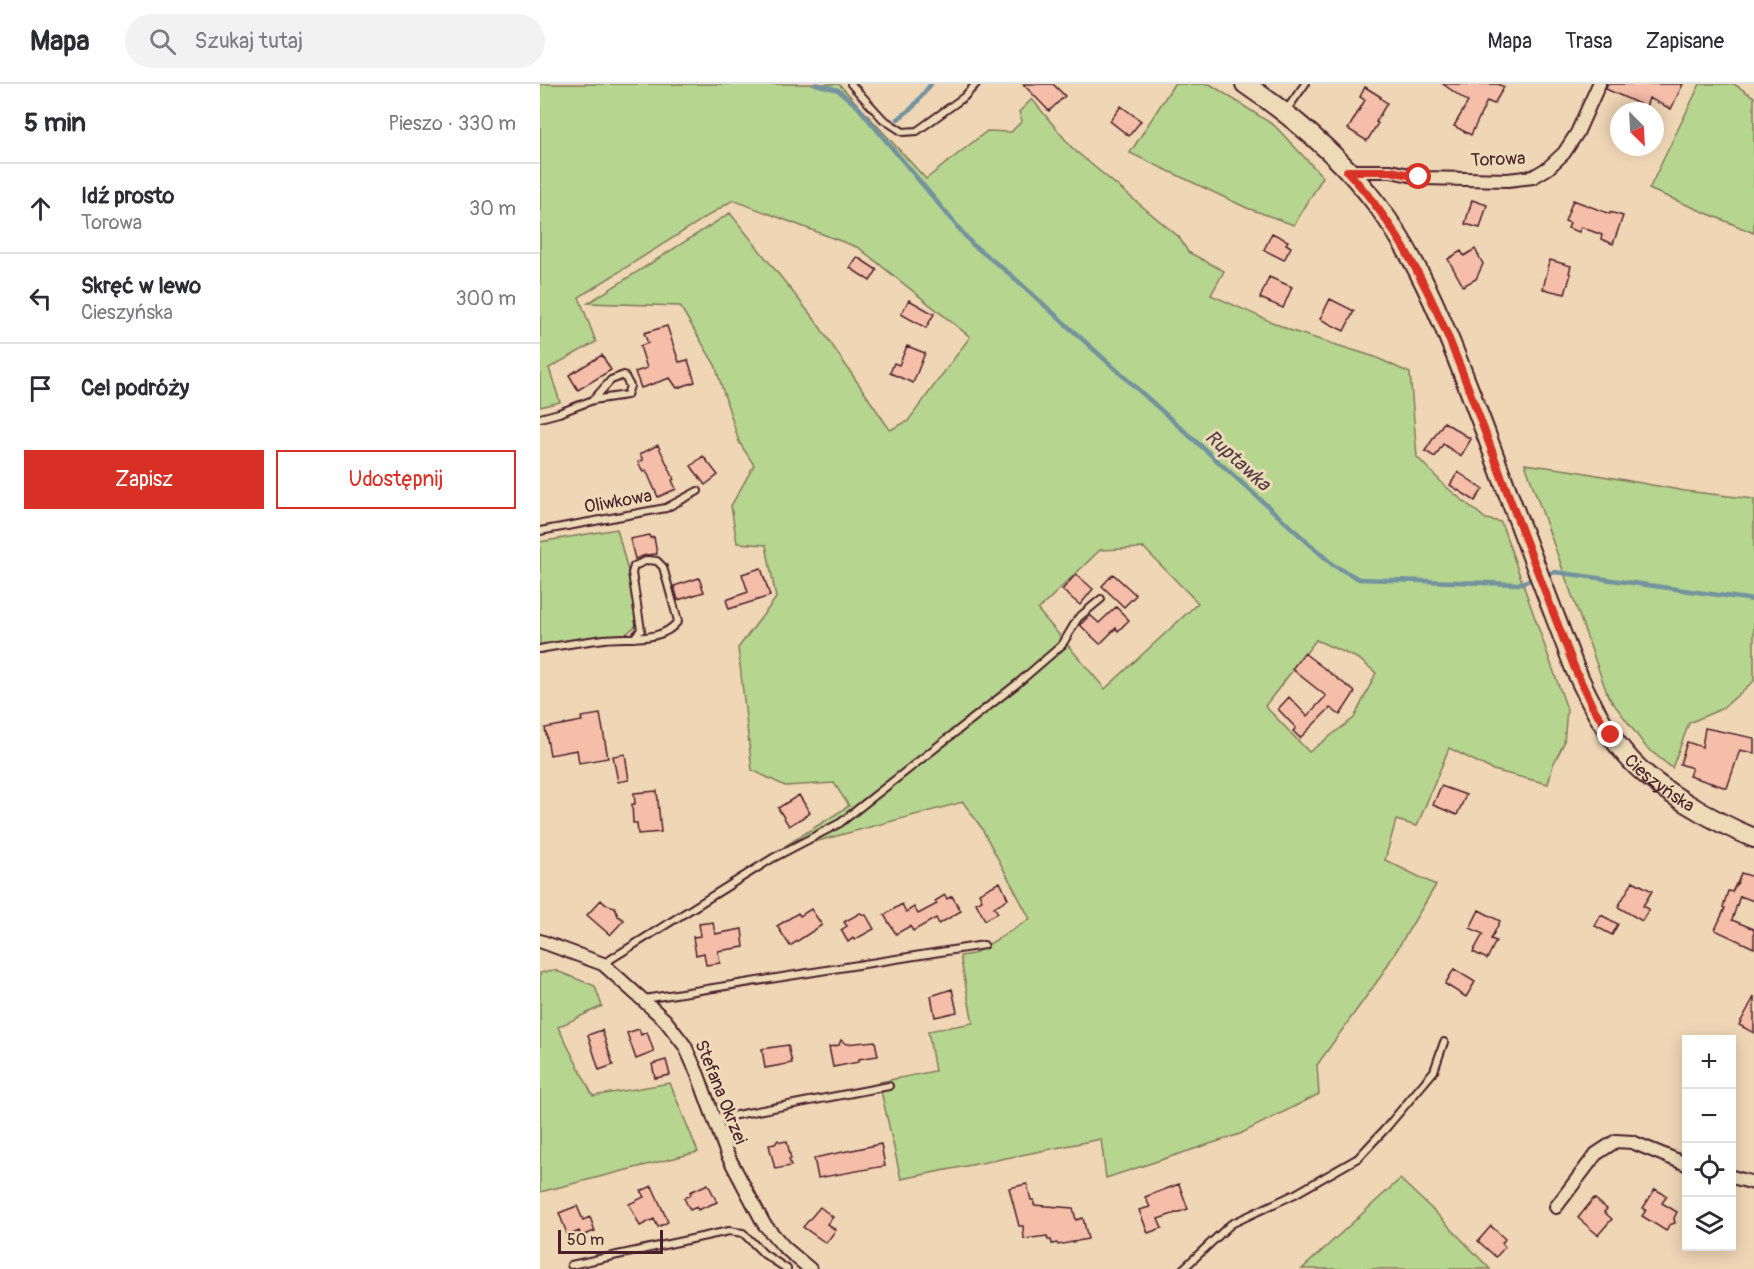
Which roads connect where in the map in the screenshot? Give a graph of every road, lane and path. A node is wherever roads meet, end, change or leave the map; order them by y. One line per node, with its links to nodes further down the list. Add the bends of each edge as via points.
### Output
1 (851, 84): 2 (lane, via 883,119 903,132 917,131)
2 (976, 84)
3 (1245, 84): 6 (main road, Cieszyńska)
4 (1305, 84): 6 (lane)
5 (1599, 84): 7 (street, Torowa, via 1564,153 1533,177 1423,178 1391,171)
6 (1284, 112): 7 (main road, Cieszyńska)
7 (1347, 171): 15 (main road, Cieszyńska, via 1396,233 1433,301 1592,706 1628,757 1655,781 1685,803)
8 (593, 400): 8 (lane, via 627,395 630,386 624,375 611,380); 9 (lane)
9 (540, 418)
10 (698, 491): 11 (lane, Oliwkowa, via 666,508)
11 (540, 531)
12 (1101, 599): 18 (lane, via 1078,618 1062,645 1018,683 840,824 773,858)
13 (634, 638): 13 (lane, via 671,629 678,621 663,567 657,561 634,566 641,630); 14 (lane)
14 (540, 649)
15 (1754, 838)
16 (540, 940): 18 (street, Stefana Okrzei)
17 (984, 945): 19 (lane)
18 (603, 964): 19 (street, Stefana Okrzei)
19 (643, 1000): 22 (street, Stefana Okrzei, via 685,1046)
20 (1444, 1042): 30 (lane, via 1434,1071 1358,1158 1231,1224)
21 (889, 1086): 22 (lane)
22 (715, 1119): 29 (street, Stefana Okrzei, via 727,1154 764,1224)
23 (1682, 1162): 26 (street, via 1632,1142 1616,1141 1596,1154)
24 (1736, 1179): 25 (street)
25 (1754, 1184)
26 (1556, 1207)
27 (571, 1265): 28 (lane, via 729,1231 743,1233)
28 (787, 1269)
29 (810, 1269)
30 (1183, 1269)

